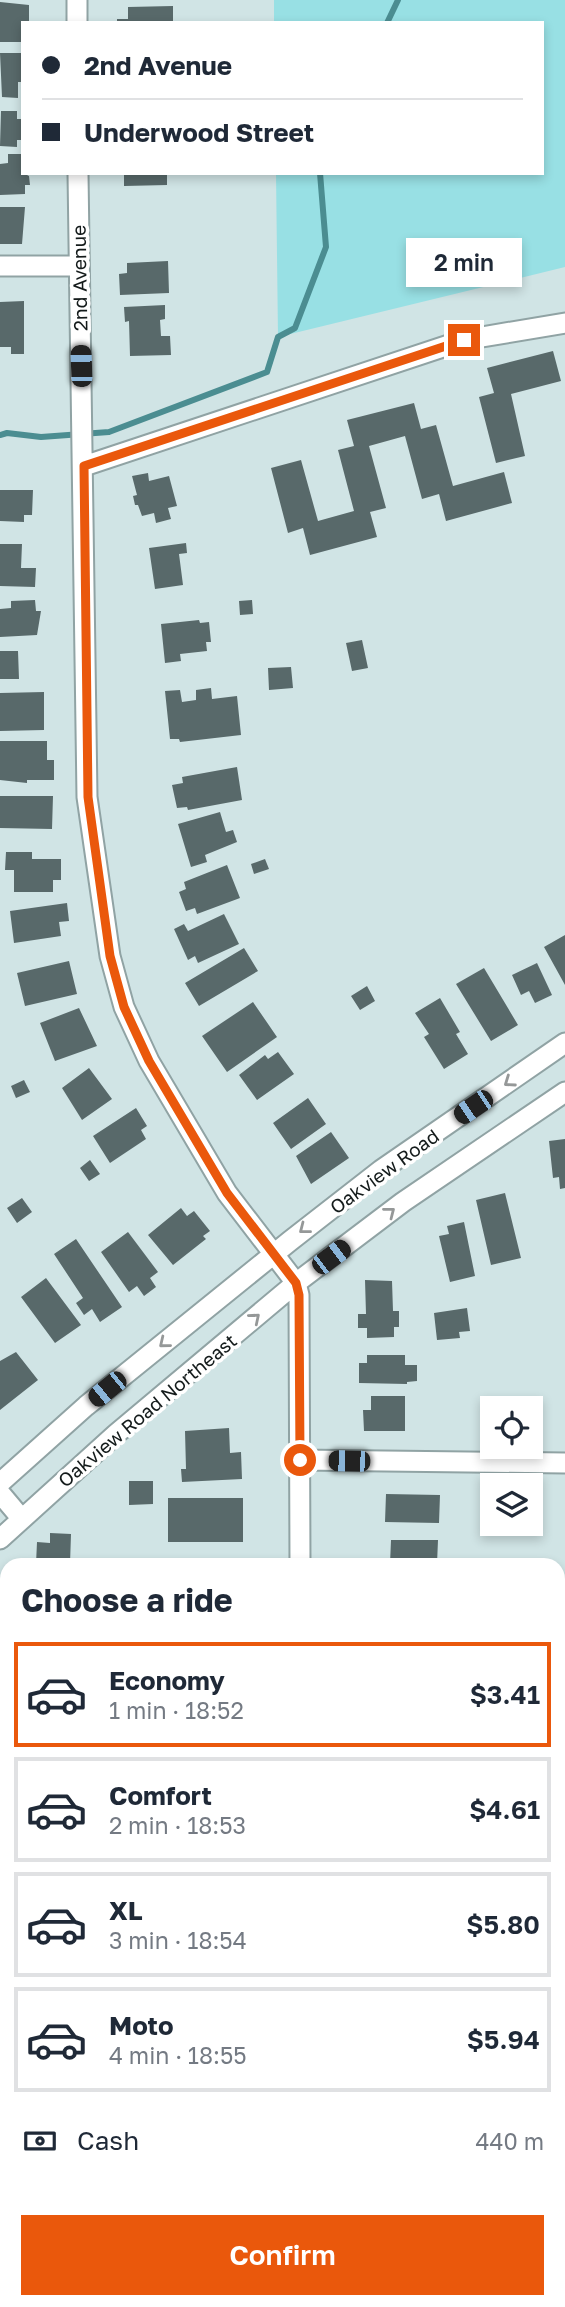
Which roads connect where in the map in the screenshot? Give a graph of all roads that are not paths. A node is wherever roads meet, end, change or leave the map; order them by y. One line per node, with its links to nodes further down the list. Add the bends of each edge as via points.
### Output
1 (77, 0): 2 (street)
2 (77, 21)
3 (78, 175): 5 (street, 2nd Avenue)
4 (0, 266): 5 (street)
5 (78, 266): 7 (street, 2nd Avenue)
6 (565, 323): 7 (street, via 464,340)
7 (83, 457): 10 (street, 2nd Avenue, via 88,797 110,956 124,1007 149,1061 227,1193)
8 (565, 1044): 10 (street, Oakview Road, one-way to 10, via 381,1170)
9 (565, 1092): 11 (street, Oakview Road, one-way to 9, via 403,1202)
10 (274, 1253): 11 (street, 2nd Avenue); 14 (street, Oakview Road Northeast, one-way to 14, via 86,1406)
11 (296, 1283): 12 (street); 16 (street, Oakview Road Northeast, one-way to 11)
12 (300, 1460): 13 (street); 18 (street)
13 (565, 1463)
14 (0, 1483)
15 (0, 1493): 16 (street)
16 (21, 1518): 17 (street, Oakview Road Northeast)
17 (0, 1539)
18 (300, 1558)

